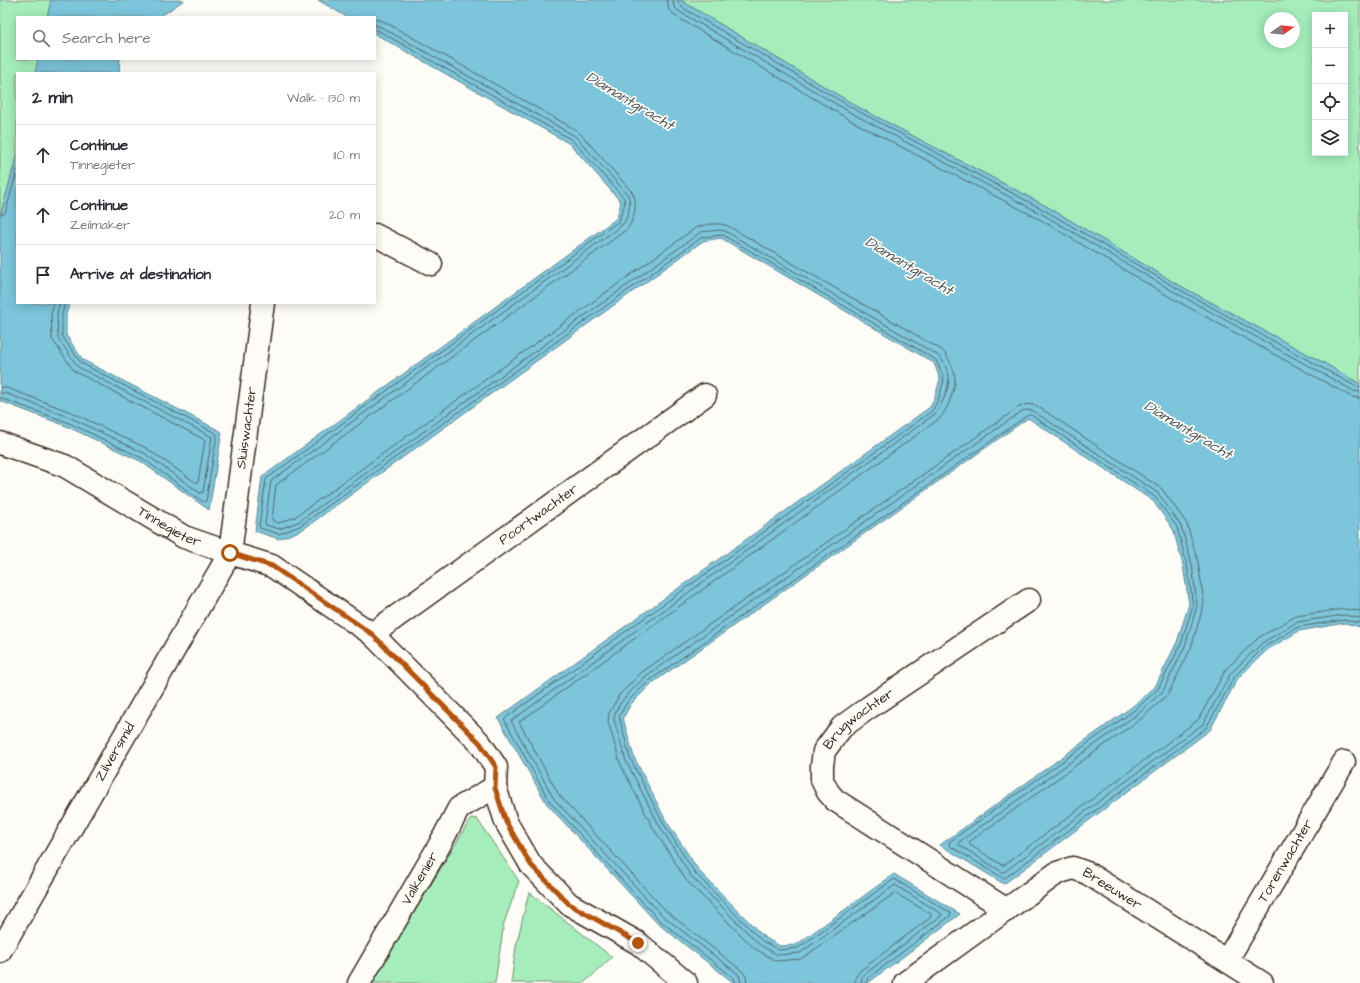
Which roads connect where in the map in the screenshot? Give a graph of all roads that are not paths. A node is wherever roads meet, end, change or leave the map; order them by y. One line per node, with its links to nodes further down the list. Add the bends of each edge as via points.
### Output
1 (376, 236): 2 (street)
2 (431, 264)
3 (263, 304): 6 (street, Sluiswachter)
4 (705, 395): 8 (street, Poortwachter)
5 (0, 443): 6 (street, Tinnegieter, via 65,466 184,537)
6 (230, 553): 8 (street, Tinnegieter, via 272,566); 12 (street, Zilversmid)
7 (1029, 600): 11 (street, Brugwachter, via 842,727 824,751 822,766 822,780 835,800)
8 (372, 634): 10 (street, Tinnegieter, via 480,743 496,767)
9 (1344, 762): 13 (street, Torenwachter)
10 (495, 788): 14 (street, Valkenier, via 459,808); 15 (street, Tinnegieter, via 506,822 531,865 569,904 638,943)
11 (1007, 910): 13 (street, Breeuwer, via 1057,873 1073,868 1088,873); 16 (street, Breeuwer)
12 (0, 950)
13 (1227, 960): 17 (street, Breeuwer)
14 (359, 983)
15 (686, 983)
16 (904, 983)
17 (1262, 983)

